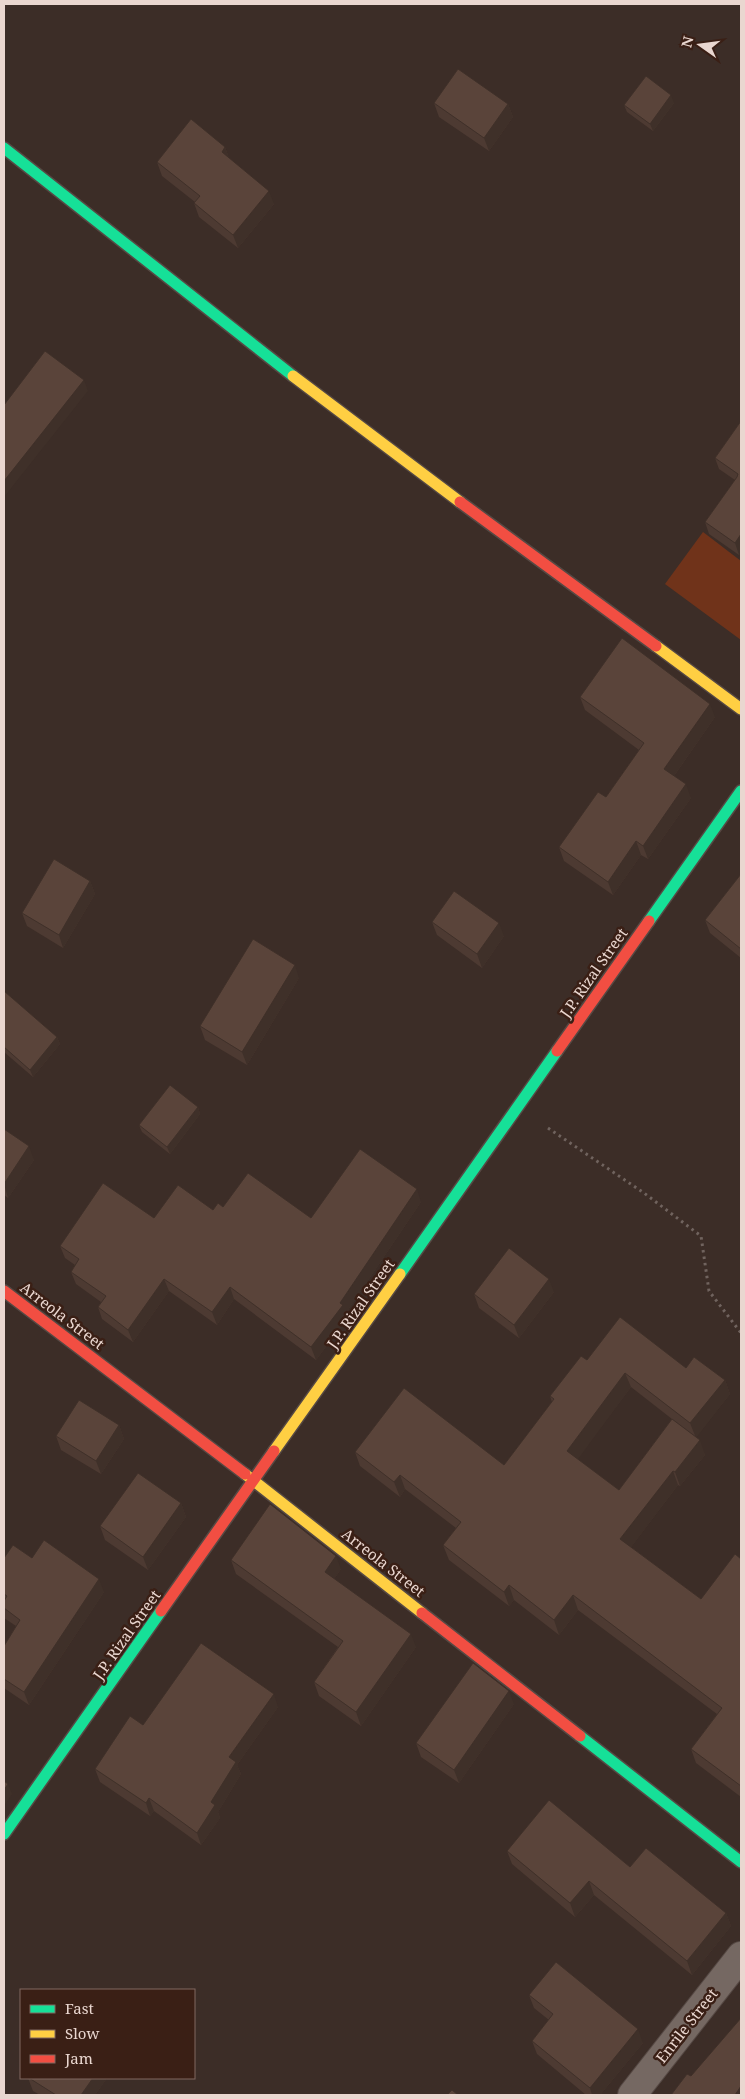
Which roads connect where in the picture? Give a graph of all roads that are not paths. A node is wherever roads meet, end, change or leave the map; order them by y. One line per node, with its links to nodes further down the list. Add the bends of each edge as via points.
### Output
1 (4, 148): 2 (street, via 334,409)
2 (741, 709)
3 (741, 791): 5 (street, J.P. Rizal Street)
4 (4, 1291): 5 (street, Arreola Street)
5 (254, 1481): 6 (street, J.P. Rizal Street); 7 (street, Arreola Street)
6 (4, 1834)
7 (741, 1862)
8 (741, 1956): 9 (street, Enrile Street)
9 (632, 2095)

